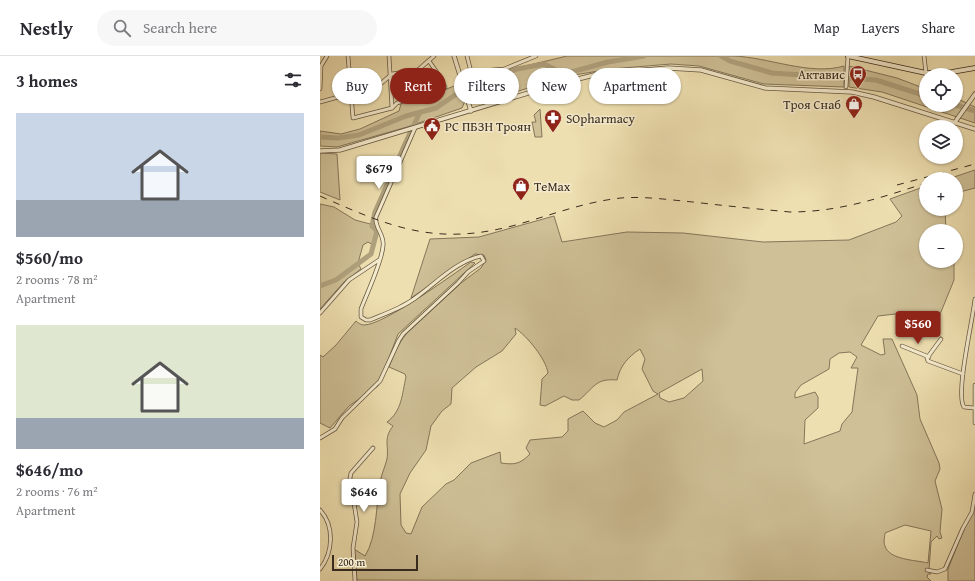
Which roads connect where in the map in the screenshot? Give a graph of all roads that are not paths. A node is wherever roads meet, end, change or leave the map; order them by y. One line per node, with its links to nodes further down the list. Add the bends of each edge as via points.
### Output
1 (327, 56): 22 (street, via 321,66)
2 (348, 56): 12 (street)
3 (389, 56): 13 (street)
4 (434, 56): 11 (street)
5 (467, 56): 10 (street, via 471,72 494,71)
6 (536, 56): 10 (street)
7 (848, 56): 18 (main road); 21 (street)
8 (924, 56): 15 (street)
9 (454, 57): 29 (street)
10 (532, 57)
11 (429, 61): 14 (street); 28 (street, via 445,87 397,103)
12 (349, 68)
13 (390, 68)
14 (420, 68)
15 (925, 68)
16 (975, 68): 17 (main road)
17 (963, 70)
18 (919, 71)
19 (390, 75): 20 (street)
20 (382, 82)
21 (846, 87)
22 (320, 89)
23 (975, 94): 30 (street)
24 (332, 99): 25 (street)
25 (320, 102)
26 (352, 104): 28 (street, via 353,118)
27 (392, 104): 28 (street)
28 (392, 108)
29 (471, 111): 30 (street, via 598,74 683,68 700,70 760,87 853,92); 32 (street)
30 (956, 120)
31 (963, 123): 33 (street)
32 (415, 128): 34 (street, via 340,150); 35 (street, via 376,217 384,241)
33 (975, 129)
34 (320, 151)
35 (379, 260): 37 (street, via 349,280); 45 (street, via 360,313 366,320 408,302 474,257 481,256 484,261 468,272 404,334 380,381 342,418 335,429)
36 (975, 300): 41 (street)
37 (320, 313)
38 (941, 339): 40 (street)
39 (902, 346): 40 (street)
40 (929, 357): 41 (street, via 929,362)
41 (963, 374): 43 (street, via 962,404 964,407)
42 (975, 385): 43 (street)
43 (974, 408): 44 (street)
44 (975, 423)
45 (320, 438)
46 (373, 448): 51 (street, via 351,473 350,478 357,522 353,548)
47 (975, 494): 50 (street, via 972,512 945,568 938,572)
48 (320, 510): 49 (street, via 325,516 331,543 327,558)
49 (320, 569)
50 (927, 570)
51 (355, 581)

